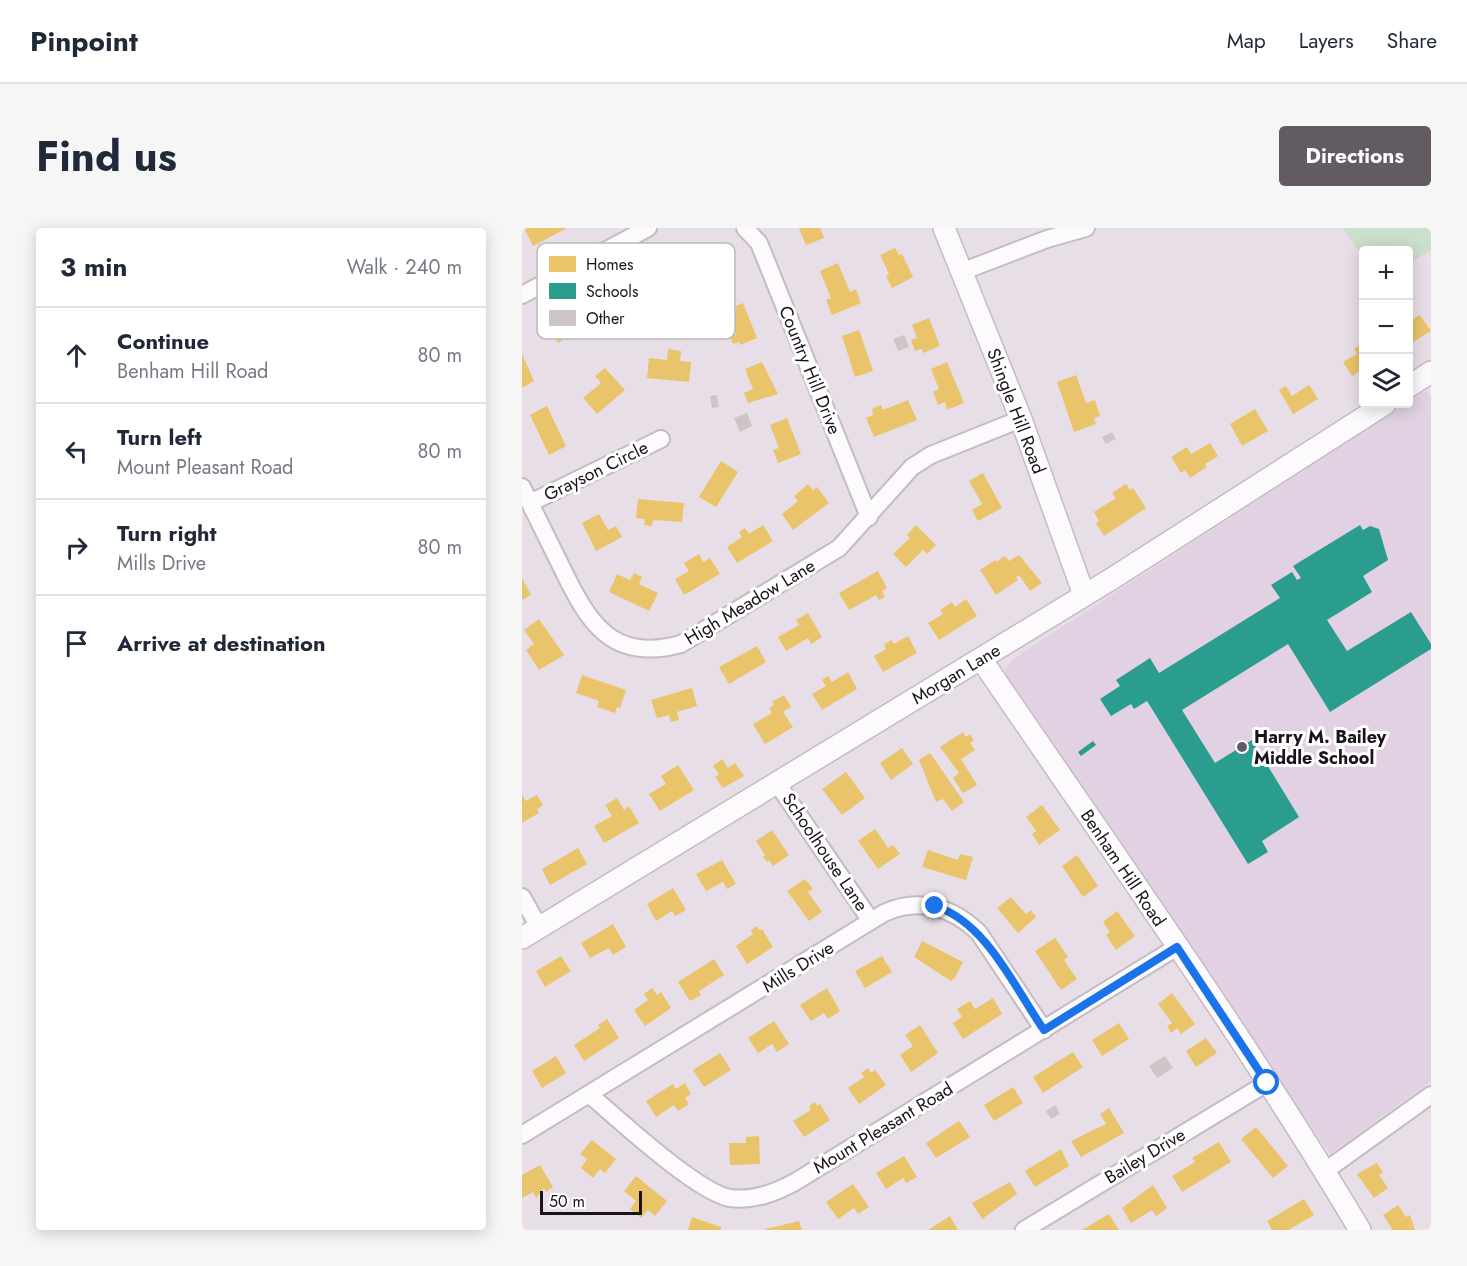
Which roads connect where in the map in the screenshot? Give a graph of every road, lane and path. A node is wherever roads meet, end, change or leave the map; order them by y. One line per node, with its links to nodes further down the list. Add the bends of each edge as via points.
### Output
1 (648, 228): 5 (street)
2 (745, 228): 16 (street, Country Hill Drive, via 759,243)
3 (944, 228): 6 (street, Shingle Hill Road)
4 (1086, 228): 6 (street)
5 (620, 243)
6 (961, 272): 12 (street, Shingle Hill Road)
7 (537, 287): 8 (street)
8 (522, 295)
9 (1431, 372): 10 (street)
10 (1413, 384)
11 (1379, 408): 17 (street, Morgan Lane)
12 (1021, 419): 16 (street, High Meadow Lane, via 931,455 912,467); 17 (street, Shingle Hill Road)
13 (662, 439): 15 (street, Grayson Circle)
14 (522, 487): 15 (street, High Meadow Lane)
15 (530, 503): 16 (street, High Meadow Lane, via 577,600 593,624 619,643 651,650 681,644 839,548)
16 (869, 517)
17 (1084, 595): 18 (street, Morgan Lane)
18 (981, 659): 19 (street, Morgan Lane); 23 (street, Benham Hill Road)
19 (777, 783): 21 (street, Schoolhouse Lane); 22 (street, Morgan Lane)
20 (522, 897): 22 (street)
21 (872, 921): 24 (street, Mills Drive, via 893,909 921,905 959,916 979,933); 26 (street, Mills Drive)
22 (530, 932)
23 (1177, 947): 24 (street, Mount Pleasant Road); 25 (street, Benham Hill Road)
24 (1044, 1030): 26 (street, Mount Pleasant Road, via 795,1182 764,1196 729,1197 703,1187)
25 (1267, 1083): 29 (street, Benham Hill Road); 30 (street, Bailey Drive)
26 (590, 1095): 28 (street, Mills Drive)
27 (1431, 1095): 29 (street)
28 (522, 1135)
29 (1325, 1171): 31 (street, Benham Hill Road)
30 (1024, 1230)
31 (1360, 1230)

